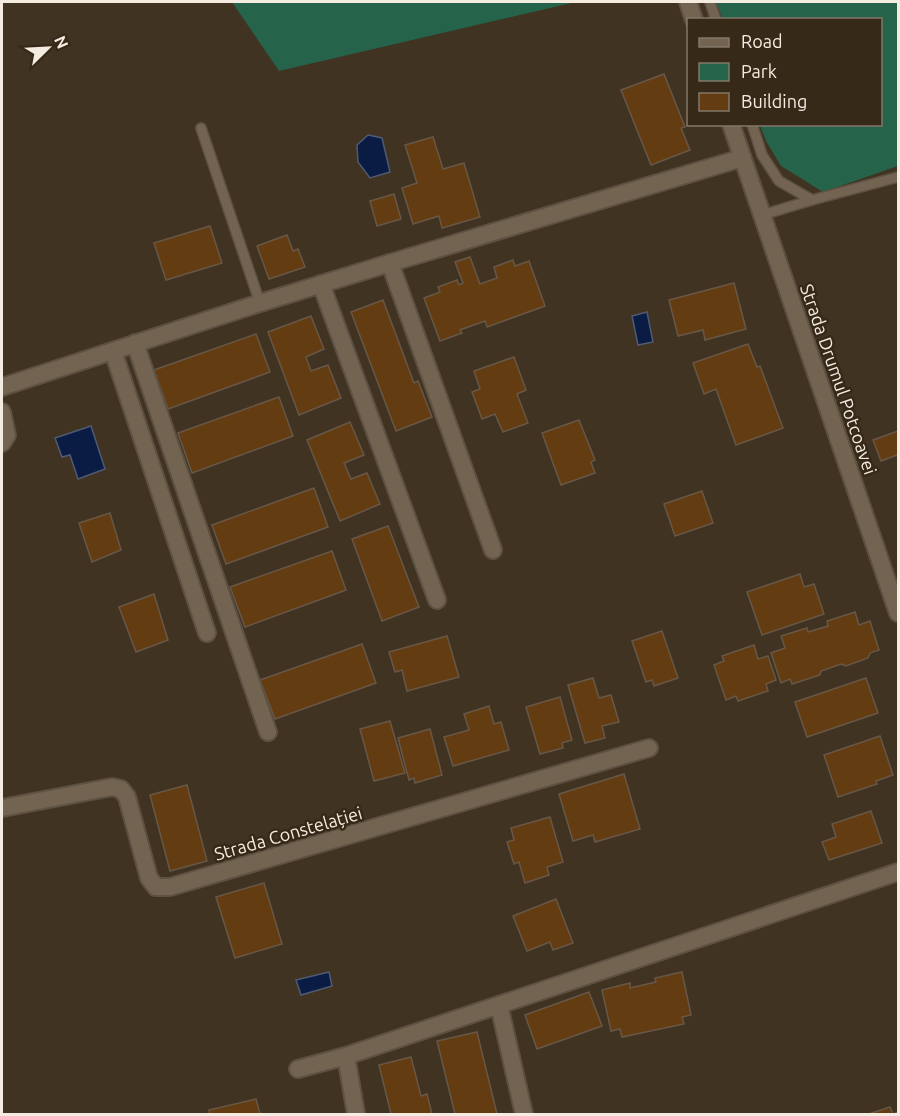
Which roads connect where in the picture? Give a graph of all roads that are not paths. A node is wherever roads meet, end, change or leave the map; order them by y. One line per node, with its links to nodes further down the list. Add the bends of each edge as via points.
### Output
1 (688, 2): 3 (street)
2 (710, 2): 4 (lane)
3 (693, 18)
4 (715, 18)
5 (731, 126): 8 (street, Strada Drumul Potcoavei)
6 (753, 126): 10 (lane, via 762,155 779,181)
7 (201, 128): 14 (lane)
8 (742, 158): 11 (street, Strada Drumul Potcoavei); 12 (street)
9 (898, 177): 10 (lane)
10 (812, 200): 11 (lane)
11 (762, 215): 21 (street, Strada Drumul Potcoavei)
12 (390, 262): 13 (street); 20 (street)
13 (321, 284): 14 (street); 22 (street)
14 (260, 303): 15 (street)
15 (135, 343): 16 (street); 25 (street)
16 (113, 351): 17 (street); 24 (street)
17 (2, 387)
18 (2, 412): 19 (street, via 7,435)
19 (2, 443)
20 (493, 550)
21 (891, 565): 23 (street, Strada Drumul Potcoavei)
22 (437, 600)
23 (898, 613)
24 (207, 633)
25 (268, 732)
26 (649, 748): 27 (street, Strada Constelației, via 170,887 156,887 149,878 127,797 121,789 112,787)
27 (2, 808)
28 (898, 872): 29 (street)
29 (499, 1005): 30 (street); 33 (street)
30 (346, 1056): 31 (street); 32 (street)
31 (298, 1069)
32 (356, 1114)
33 (524, 1114)

